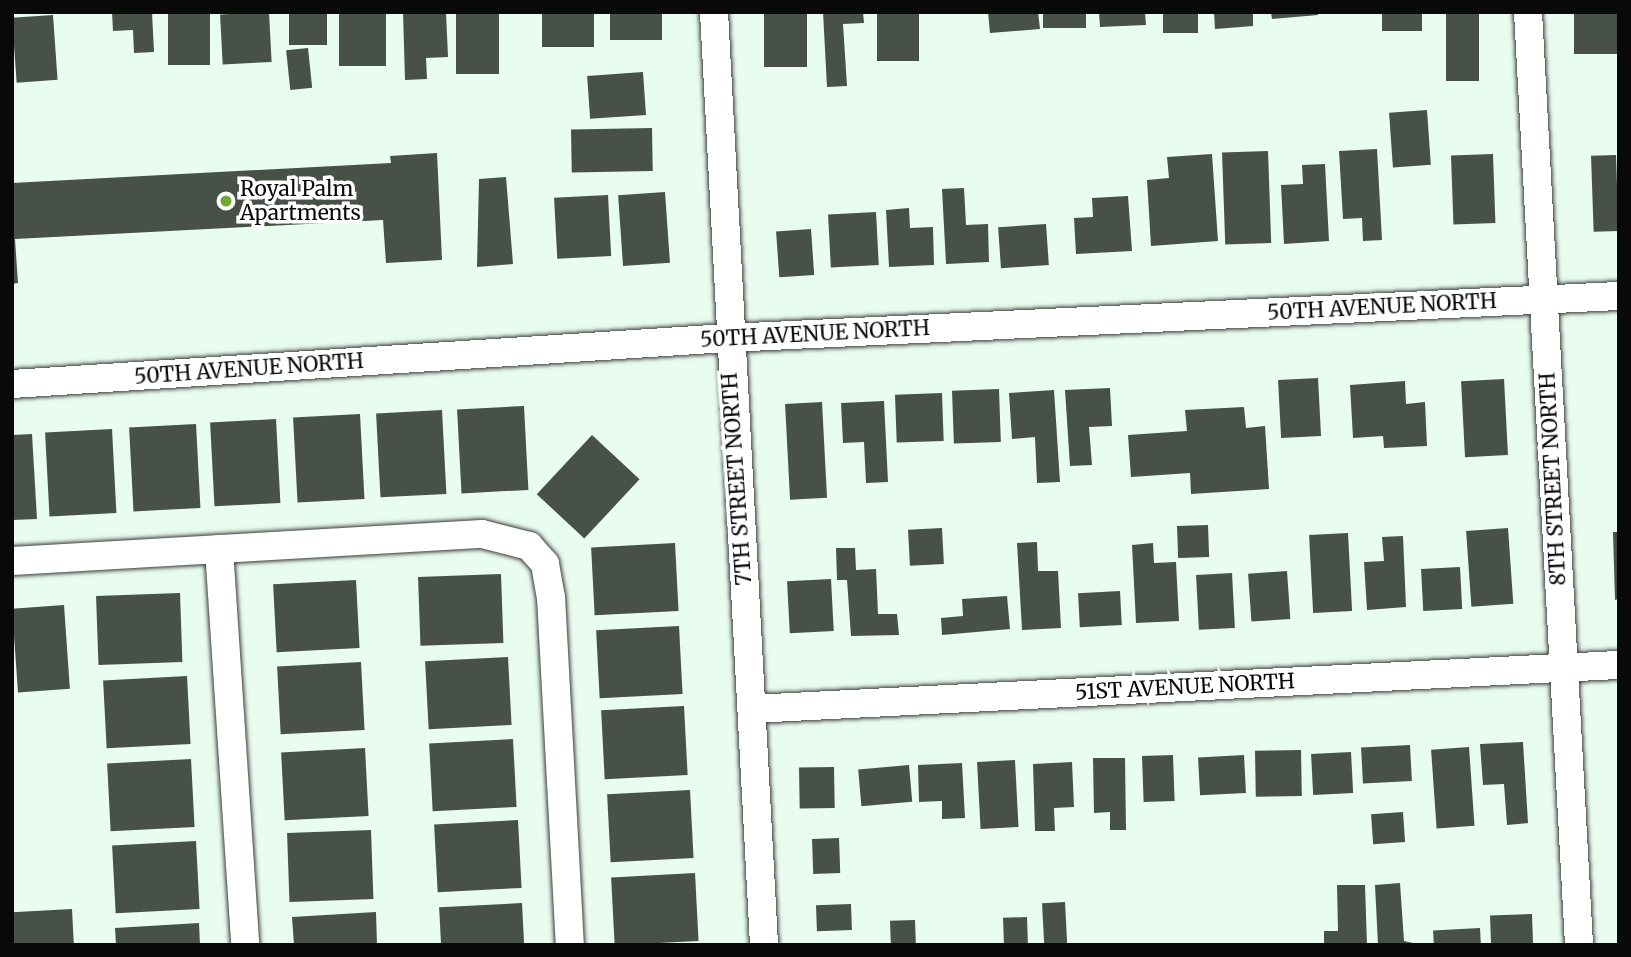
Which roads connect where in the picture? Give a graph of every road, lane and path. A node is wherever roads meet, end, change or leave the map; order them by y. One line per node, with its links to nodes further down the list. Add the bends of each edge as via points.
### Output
1 (714, 12): 5 (street, 7TH STREET NORTH)
2 (1528, 12): 4 (street, 8TH STREET NORTH)
3 (1619, 296): 4 (street, 50TH AVENUE NORTH)
4 (1543, 299): 5 (street, 50TH AVENUE NORTH); 10 (street, 8TH STREET NORTH)
5 (728, 338): 6 (street, 50TH AVENUE NORTH); 11 (street, 7TH STREET NORTH)
6 (12, 384)
7 (219, 549): 8 (street); 12 (street); 13 (street, via 482,534 529,545 545,564 551,597)
8 (12, 561)
9 (1619, 665): 10 (street, 51ST AVENUE NORTH)
10 (1564, 668): 11 (street, 51ST AVENUE NORTH); 15 (street, 8TH STREET NORTH)
11 (752, 709): 14 (street, 7TH STREET NORTH)
12 (245, 945)
13 (570, 945)
14 (764, 945)
15 (1580, 945)

